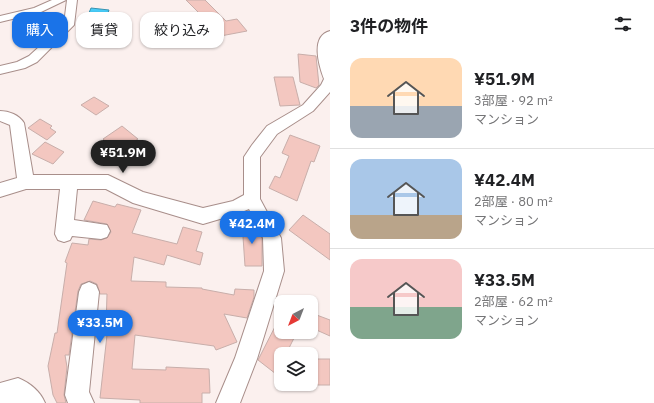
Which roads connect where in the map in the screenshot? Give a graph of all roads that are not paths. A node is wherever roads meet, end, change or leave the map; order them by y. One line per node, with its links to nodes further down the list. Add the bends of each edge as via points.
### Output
1 (61, 0): 3 (street, via 37,10)
2 (72, 0): 5 (street, via 69,25 33,59)
3 (0, 18)
4 (330, 34): 6 (street, via 322,54)
5 (0, 70)
6 (330, 79): 11 (street, via 327,87 308,108 272,130 257,149 252,157)
7 (0, 116): 9 (street, via 6,116 17,123)
8 (69, 181): 9 (street); 11 (street, via 108,182 139,198 203,216 237,207); 12 (street, via 64,230)
9 (26, 182): 10 (street)
10 (0, 190)
11 (252, 198): 17 (street, via 272,238 274,271 246,359)
12 (101, 231)
13 (89, 292): 16 (street, via 77,395)
14 (0, 395): 15 (street, via 18,390)
15 (33, 403)
16 (82, 403)
17 (228, 403)

